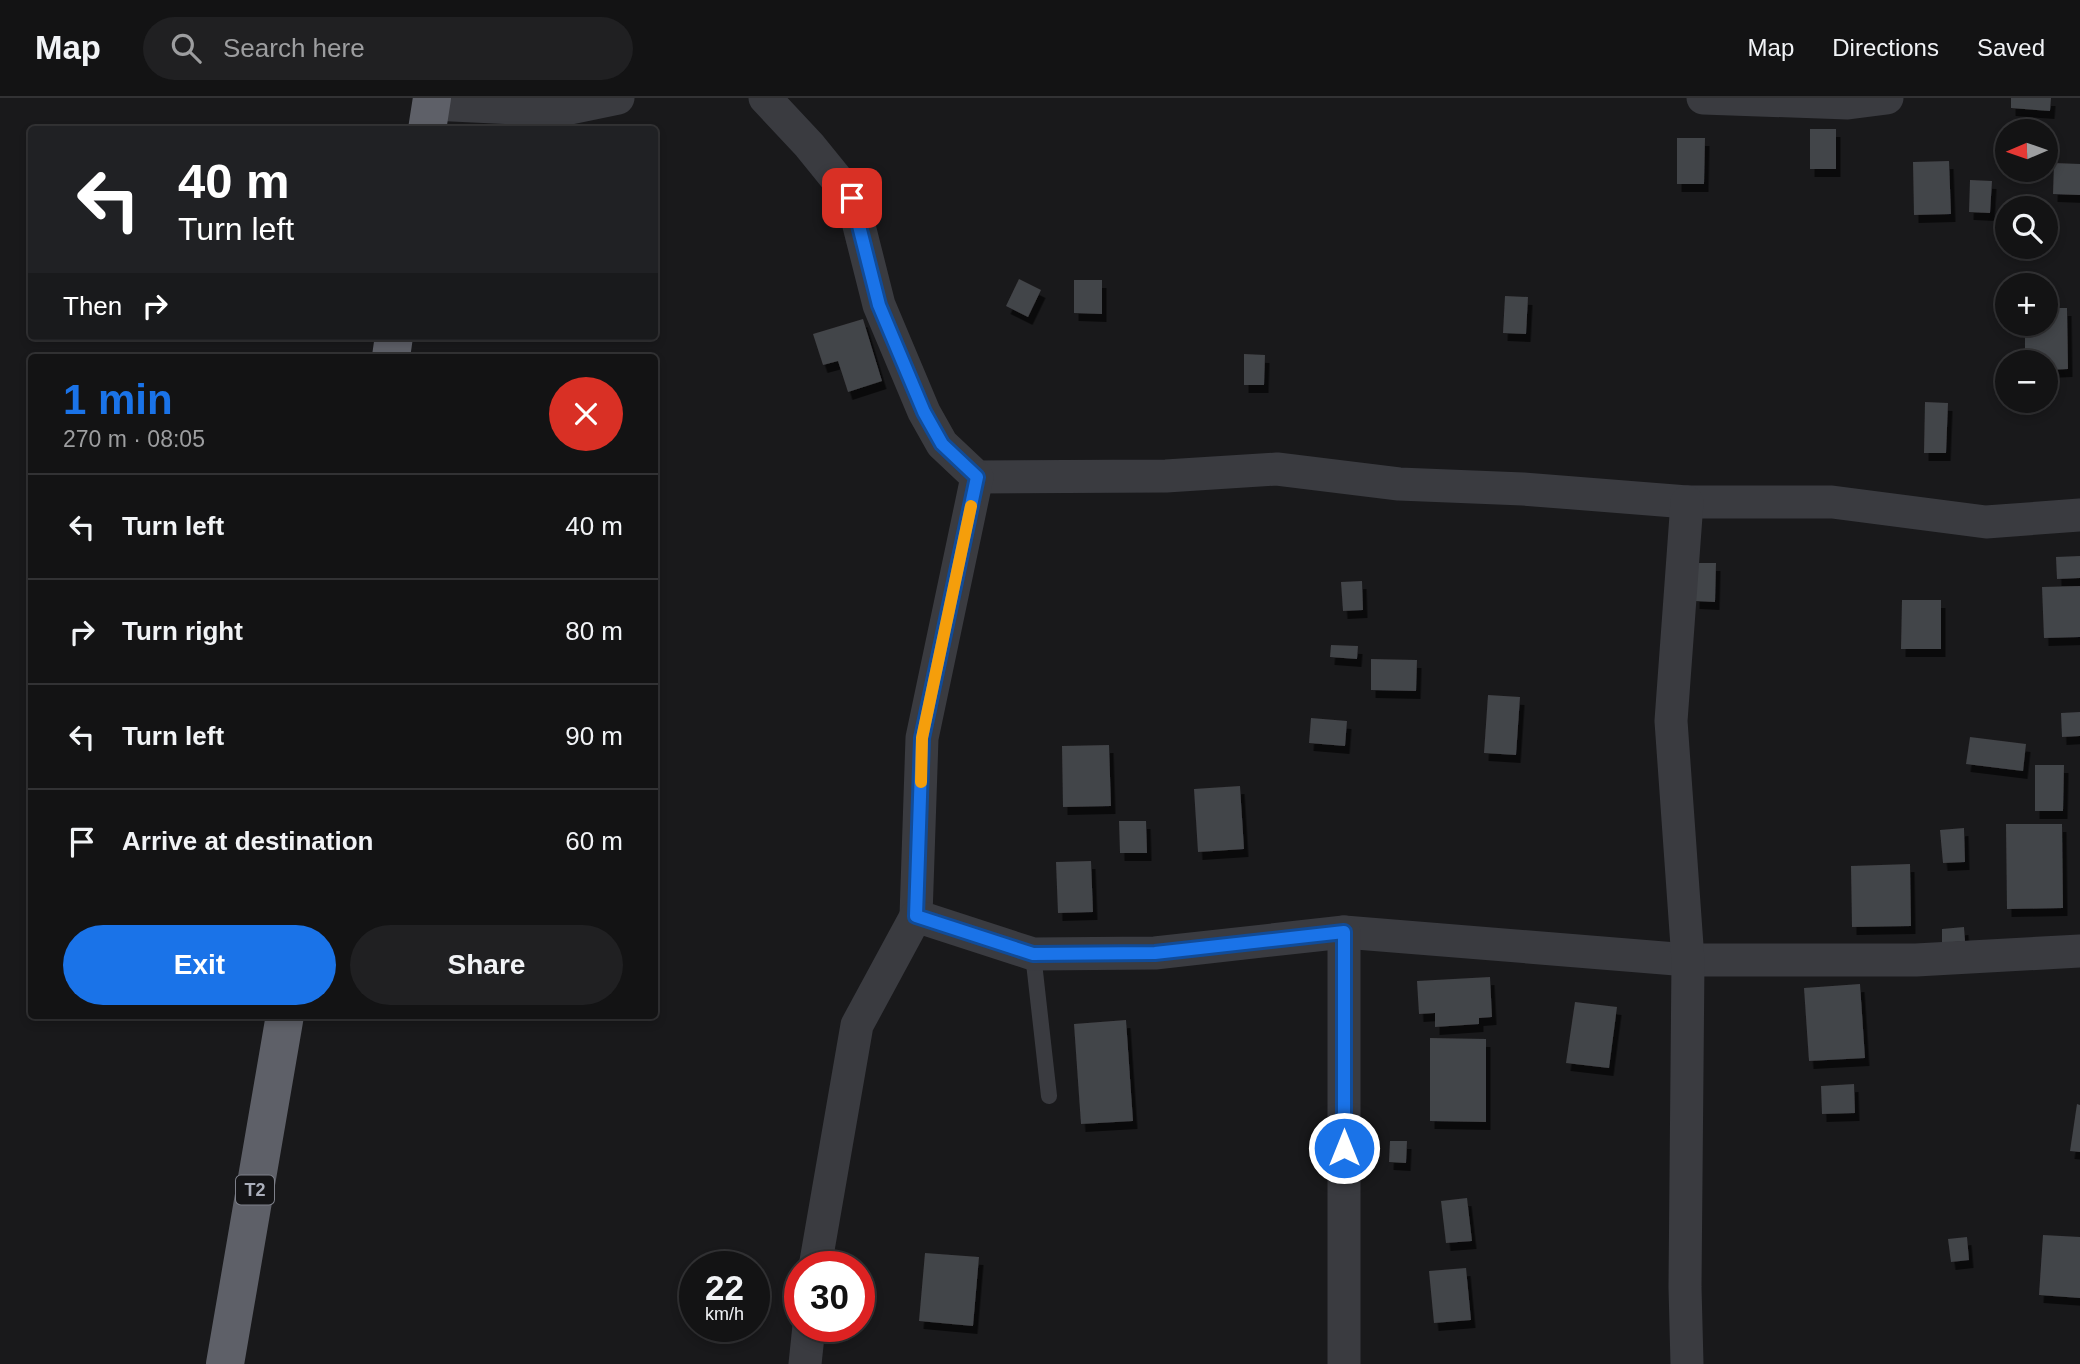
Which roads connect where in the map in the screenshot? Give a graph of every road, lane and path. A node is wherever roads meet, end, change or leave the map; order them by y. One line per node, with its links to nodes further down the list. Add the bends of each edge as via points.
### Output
1 (618, 98): 5 (street, via 560,110)
2 (765, 98): 6 (street, via 852,198 879,305 924,412 942,444)
3 (1703, 98): 4 (street, via 1848,103)
4 (1887, 98)
5 (430, 110)
6 (977, 477): 7 (street, via 1277,469 1399,484); 9 (street, via 922,738)
7 (1687, 502): 8 (street, via 1832,502 1986,522); 13 (street, via 1671,721)
8 (2080, 515)
9 (916, 916): 12 (street); 16 (street, via 857,1025)
10 (1344, 932): 12 (street, via 1155,953); 13 (street); 20 (street)
11 (2080, 951): 13 (street, via 1916,960)
12 (1033, 954): 15 (lane)
13 (1688, 960): 21 (street)
14 (284, 1019): 18 (highway, T2)
15 (1049, 1096)
16 (818, 1251)
17 (807, 1342): 19 (street)
18 (225, 1364)
19 (805, 1364)
20 (1343, 1364)
21 (1687, 1364)

